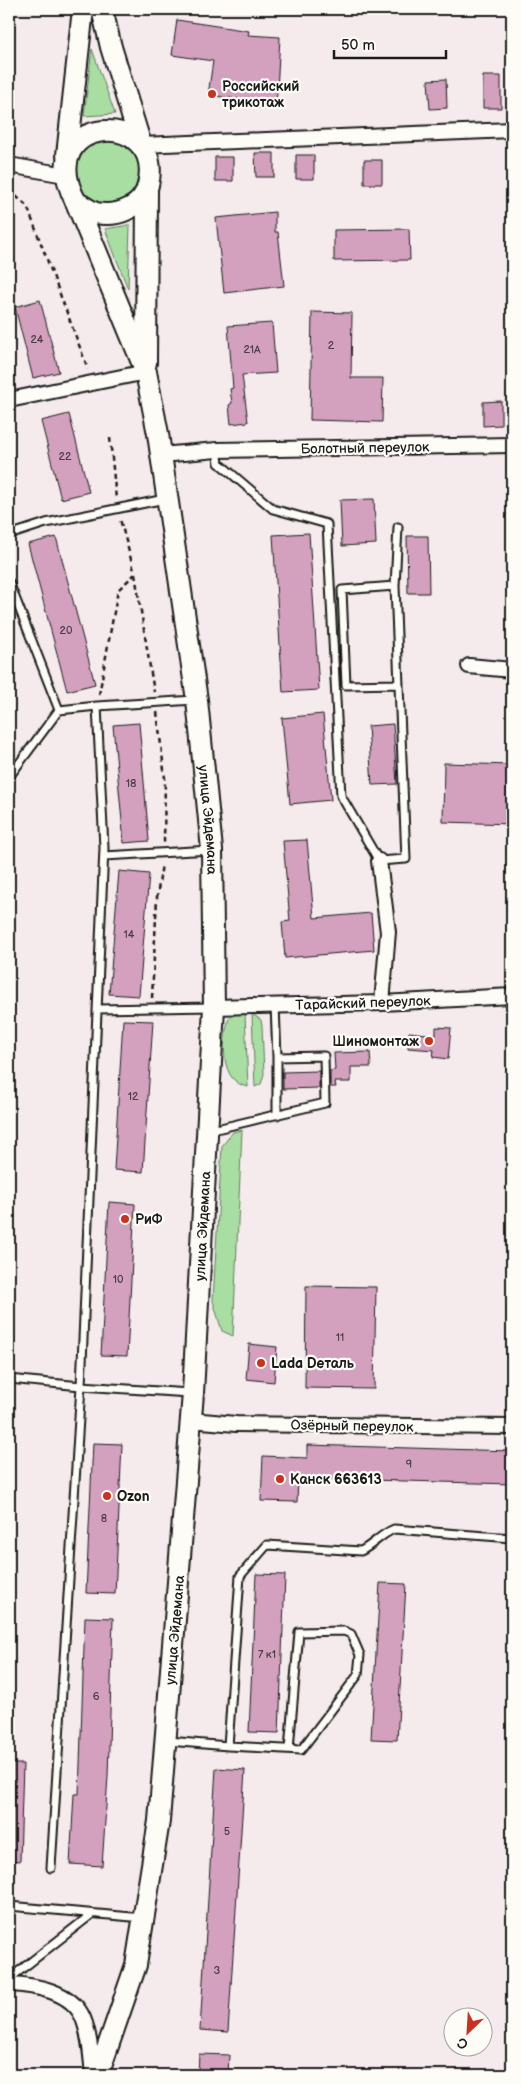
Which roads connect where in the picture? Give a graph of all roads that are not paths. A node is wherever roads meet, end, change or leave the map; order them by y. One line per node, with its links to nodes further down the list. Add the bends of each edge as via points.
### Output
1 (83, 9): 6 (main road)
2 (102, 9): 4 (main road)
3 (512, 130): 4 (street)
4 (141, 145): 6 (main road, via 125,133 106,130 91,134 77,144); 7 (main road, via 149,160 151,174)
5 (9, 165): 6 (street)
6 (66, 165): 8 (main road, via 69,188)
7 (147, 191): 8 (main road, via 134,206 116,214 95,212); 9 (main road)
8 (76, 202): 9 (main road)
9 (146, 372): 10 (street); 13 (main road, улица Эйдемана)
10 (9, 400)
11 (512, 445): 12 (street, Болотный переулок)
12 (217, 450): 13 (street, Болотный переулок); 28 (lane, via 218,463 273,509 327,524 340,796)
13 (161, 455): 14 (main road, улица Эйдемана)
14 (168, 499): 16 (lane, via 46,523); 22 (main road, улица Эйдемана)
15 (398, 527): 18 (lane)
16 (9, 535)
17 (9, 582): 24 (lane)
18 (395, 586): 21 (lane); 21 (lane, via 342,590 346,685)
19 (468, 666): 20 (street)
20 (512, 670)
21 (399, 684): 28 (lane, via 406,859)
22 (197, 700): 23 (lane); 26 (main road, улица Эйдемана)
23 (97, 706): 24 (lane); 27 (lane)
24 (59, 710): 25 (lane)
25 (9, 776)
26 (212, 850): 27 (lane); 32 (main road, улица Эйдемана)
27 (104, 856): 33 (lane)
28 (379, 862): 30 (street, via 388,932)
29 (512, 996): 30 (street, Тарайский переулок)
30 (382, 1003): 31 (street, Тарайский переулок)
31 (275, 1005): 32 (street, Тарайский переулок); 34 (lane)
32 (214, 1007): 33 (lane); 36 (main road, улица Эйдемана)
33 (97, 1009): 38 (lane)
34 (277, 1057): 35 (lane); 35 (lane, via 324,1056 325,1103)
35 (277, 1115): 36 (lane)
36 (208, 1132): 39 (main road, улица Эйдемана)
37 (9, 1379): 38 (lane)
38 (81, 1386): 39 (lane); 46 (lane)
39 (193, 1393): 40 (main road, улица Эйдемана)
40 (191, 1420): 41 (street, Озёрный переулок, via 236,1424); 43 (main road, улица Эйдемана)
41 (512, 1427)
42 (512, 1538): 44 (lane, via 394,1529 361,1551 267,1545 240,1576)
43 (166, 1740): 44 (lane); 49 (main road, улица Эйдемана, via 160,1821)
44 (228, 1746): 45 (lane)
45 (289, 1749): 45 (lane, via 301,1750 358,1675 360,1655 350,1634 344,1631 299,1632)
46 (51, 1868)
47 (9, 1906): 48 (lane)
48 (92, 1914): 49 (lane); 50 (lane)
49 (144, 1918): 53 (main road, улица Эйдемана, via 136,1965)
50 (9, 1979)
51 (9, 1984): 52 (street, via 52,1991 71,2002 85,2024)
52 (93, 2075)
53 (98, 2075)

